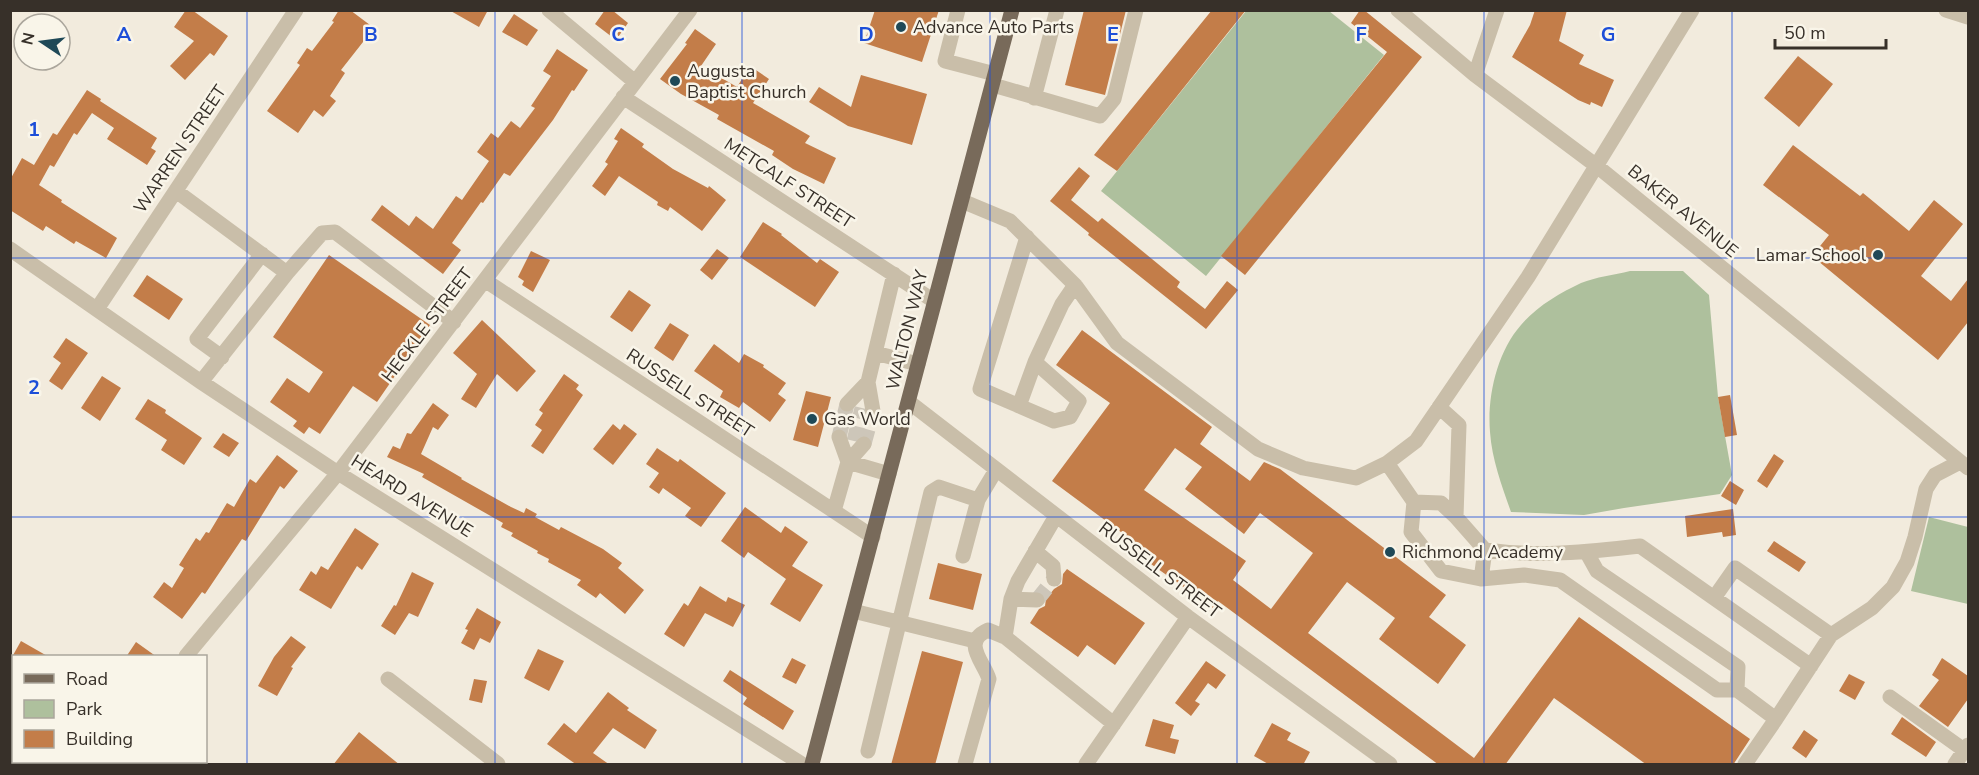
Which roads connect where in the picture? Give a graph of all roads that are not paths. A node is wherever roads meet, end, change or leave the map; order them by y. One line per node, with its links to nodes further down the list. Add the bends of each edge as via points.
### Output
1 (296, 10): 19 (street, WARREN STREET)
2 (549, 10): 15 (street)
3 (690, 10): 15 (street, HECKLE STREET)
4 (958, 10): 14 (street, via 945,61)
5 (1012, 10): 14 (main road, WALTON WAY)
6 (1057, 10): 17 (street)
7 (1136, 10): 17 (street, via 1114,99 1100,116)
8 (1398, 10): 13 (street, BAKER AVENUE)
9 (1497, 10): 13 (street)
10 (1692, 10): 18 (street)
11 (1946, 10): 12 (street)
12 (1968, 17)
13 (1475, 75): 18 (street, BAKER AVENUE)
14 (994, 80): 17 (street); 20 (main road, WALTON WAY)
15 (634, 82): 16 (street, HECKLE STREET)
16 (623, 97): 25 (street, METCALF STREET); 26 (street, HECKLE STREET)
17 (1034, 98)
18 (1598, 166): 39 (street, via 1528,277); 44 (street, BAKER AVENUE)
19 (176, 191): 23 (street); 29 (street, WARREN STREET)
20 (962, 201): 21 (street, via 1010,221); 28 (main road, WALTON WAY)
21 (1027, 237): 27 (street); 38 (street, via 980,389)
22 (10, 249): 29 (street, HEARD AVENUE)
23 (262, 254): 24 (street); 32 (street, via 197,339)
24 (287, 273): 30 (street, via 322,233 335,232); 32 (street)
25 (894, 274): 28 (street, METCALF STREET); 31 (street)
26 (486, 281): 30 (street, HECKLE STREET); 50 (street, RUSSELL STREET)
27 (1075, 285): 33 (street); 43 (street, via 1117,343 1258,449 1303,468 1356,478)
28 (934, 301): 34 (main road, WALTON WAY)
29 (97, 309): 35 (street, HEARD AVENUE)
30 (454, 322): 46 (street, HECKLE STREET)
31 (875, 353): 34 (street); 36 (street)
32 (222, 357): 35 (street)
33 (1035, 362): 38 (street); 38 (street, via 1079,401 1070,417 1054,421)
34 (918, 364): 37 (main road, WALTON WAY)
35 (201, 382): 46 (street, HEARD AVENUE)
36 (868, 382): 36 (street, via 861,408)
37 (909, 402): 45 (street, RUSSELL STREET); 47 (main road, WALTON WAY)
38 (1019, 406)
39 (1438, 407): 43 (street, via 1416,441); 52 (street, via 1460,425)
40 (838, 437): 42 (street)
41 (859, 442): 42 (street)
42 (848, 462): 47 (street); 50 (street)
43 (1387, 463): 49 (street)
44 (1964, 465): 66 (street, via 1935,475 1926,489 1910,554 1893,586 1872,608)
45 (996, 470): 48 (street); 51 (street, RUSSELL STREET)
46 (338, 473): 69 (street, HECKLE STREET); 79 (street, HEARD AVENUE)
47 (889, 474): 53 (main road, WALTON WAY)
48 (978, 500): 57 (street); 65 (street, via 939,487 931,492)
49 (1414, 502): 52 (street, via 1441,503); 59 (street, via 1411,532 1442,571)
50 (834, 511): 53 (street, RUSSELL STREET)
51 (1056, 516): 55 (street); 64 (street, RUSSELL STREET)
52 (1456, 517): 54 (street)
53 (873, 537): 63 (main road, WALTON WAY)
54 (1485, 550): 56 (street); 59 (street)
55 (1035, 551): 58 (street, via 1053,566); 61 (street)
56 (1587, 553): 60 (street, via 1640,546); 72 (street, via 1597,571 1738,667)
57 (963, 556)
58 (1054, 579)
59 (1481, 579): 72 (street, via 1524,575 1560,580 1717,690)
60 (1714, 598): 66 (street, via 1735,568); 70 (street)
61 (1011, 599): 62 (street); 67 (street)
62 (1037, 600)
63 (853, 611): 65 (street); 80 (main road, WALTON WAY)
64 (1188, 617): 75 (street); 83 (street, RUSSELL STREET)
65 (900, 622): 68 (street); 77 (street)
66 (1831, 635): 70 (street)
67 (1005, 637): 68 (street, via 988,630); 75 (street)
68 (975, 641): 81 (street, via 989,679)
69 (188, 655)
70 (1811, 666): 74 (street)
71 (388, 679): 78 (street)
72 (1737, 690): 74 (street)
73 (1890, 697): 76 (street)
74 (1776, 719): 84 (street)
75 (1114, 724): 82 (street)
76 (1966, 748): 85 (street)
77 (868, 751)
78 (498, 765)
79 (802, 765)
80 (813, 765)
81 (965, 765)
82 (1086, 765)
83 (1390, 765)
84 (1745, 765)
85 (1955, 765)

